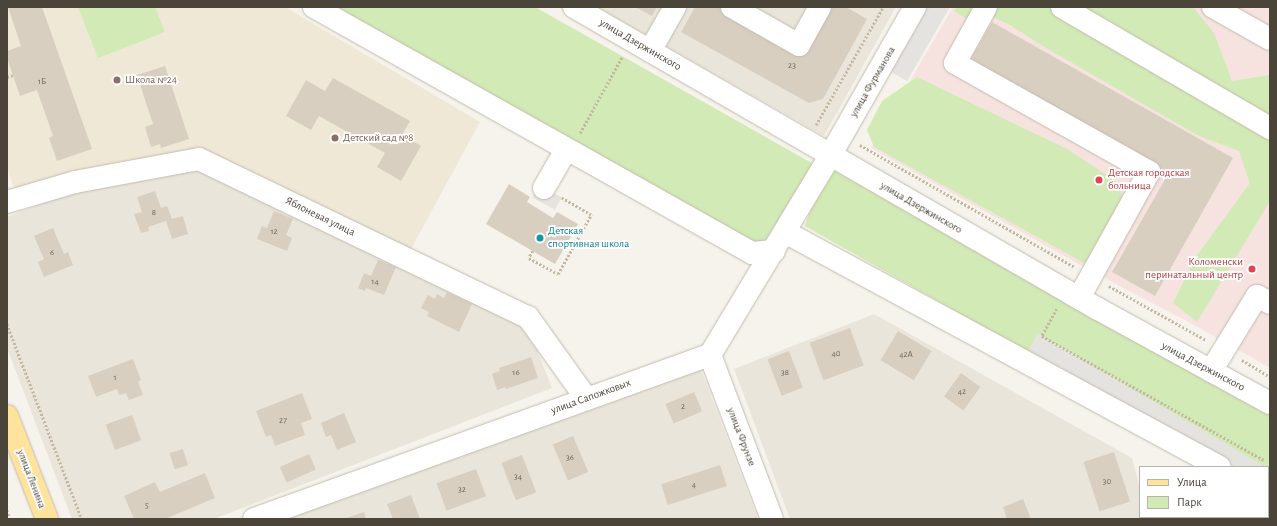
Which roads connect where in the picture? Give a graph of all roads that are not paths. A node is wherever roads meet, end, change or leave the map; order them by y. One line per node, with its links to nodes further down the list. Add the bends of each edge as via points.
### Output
1 (314, 7): 14 (street)
2 (574, 7): 12 (street, улица Дзержинского)
3 (675, 7): 12 (street)
4 (732, 7): 5 (street, via 799,44)
5 (820, 7)
6 (915, 7): 15 (street, улица Фурманова)
7 (986, 7): 20 (street, via 955,63 1149,172 1091,276)
8 (1062, 7): 10 (street)
9 (1213, 7): 11 (street)
10 (1086, 13): 13 (street)
11 (1270, 39)
12 (650, 51): 15 (street, улица Дзержинского)
13 (1270, 128)
14 (568, 151): 16 (street); 19 (street, via 752,253)
15 (830, 156): 18 (street); 20 (street, улица Дзержинского)
16 (544, 188)
17 (7, 202): 24 (street, Яблоневая улица, via 75,182 199,159 528,317)
18 (786, 232): 19 (street); 27 (street)
19 (774, 252): 22 (street)
20 (1070, 301): 23 (street, улица Дзержинского, via 1098,309)
21 (1270, 303): 23 (street, via 1257,296)
22 (710, 355): 24 (street, улица Сапожковых); 30 (street, улица Фрунзе)
23 (1211, 371): 25 (street, улица Дзержинского)
24 (586, 398): 29 (street, улица Сапожковых)
25 (1270, 403)
26 (7, 416): 28 (main road, улица Ленина)
27 (1217, 466)
28 (47, 519)
29 (254, 519)
30 (772, 519)

